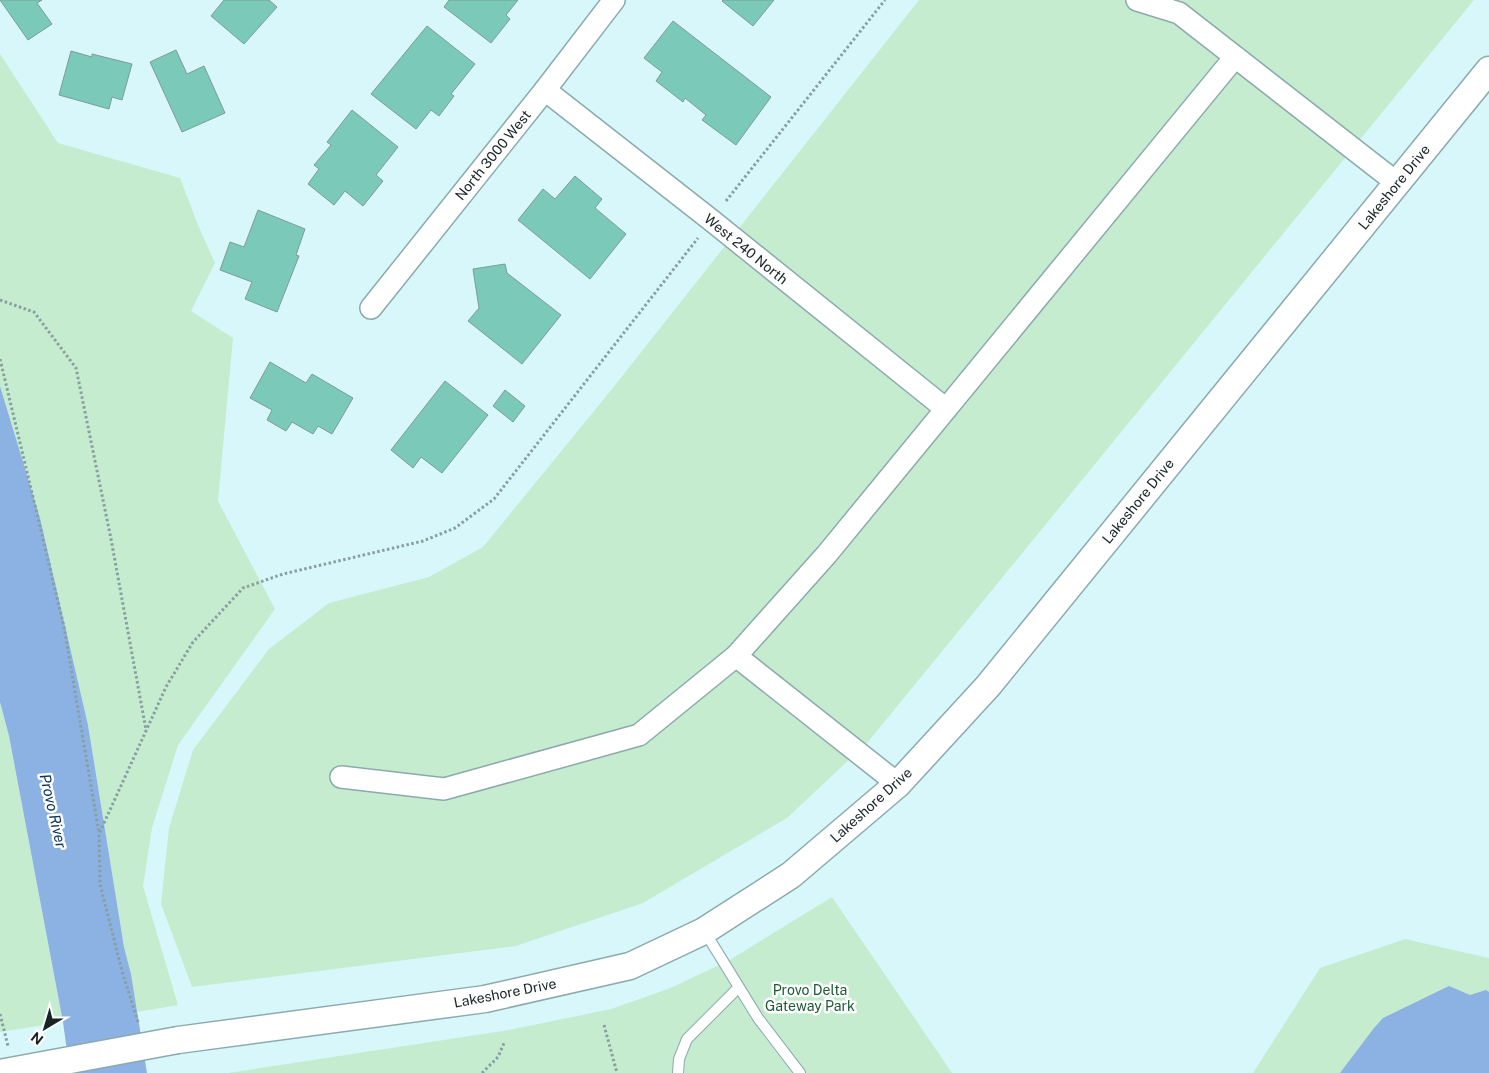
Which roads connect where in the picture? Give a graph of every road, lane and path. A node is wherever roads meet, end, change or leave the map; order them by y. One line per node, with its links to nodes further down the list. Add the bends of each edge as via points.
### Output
1 (614, 0): 6 (street, North 3000 West)
2 (885, 0): 8 (path)
3 (1137, 0): 4 (street, via 1179,13)
4 (1235, 57): 7 (street); 12 (street)
5 (1489, 70): 7 (street, Lakeshore Drive)
6 (545, 90): 8 (street, West 240 North); 10 (street, North 3000 West)
7 (1397, 183): 16 (street, Lakeshore Drive, via 988,686)
8 (711, 220): 12 (street, West 240 North); 14 (path, via 494,499 455,528 423,542 283,574 243,588 193,642 166,687)
9 (0, 300): 14 (path, via 34,312 76,368)
10 (371, 308)
11 (0, 359): 17 (path, via 64,627)
12 (946, 409): 13 (street, via 827,554)
13 (736, 656): 15 (street, via 639,735 444,789); 16 (street)
14 (146, 731): 17 (path)
15 (341, 777)
16 (898, 784): 18 (street, Lakeshore Drive, via 791,875)
17 (99, 834): 21 (path, via 100,884)
18 (704, 931): 19 (lane); 23 (street, Lakeshore Drive, bridge, via 630,966 485,999 178,1040)
19 (738, 988): 26 (lane, via 687,1039 679,1059); 27 (lane)
20 (604, 1025): 25 (path)
21 (140, 1027)
22 (504, 1043): 24 (path, via 498,1057)
23 (0, 1073)
24 (482, 1073)
25 (617, 1073)
26 (678, 1073)
27 (800, 1073)

